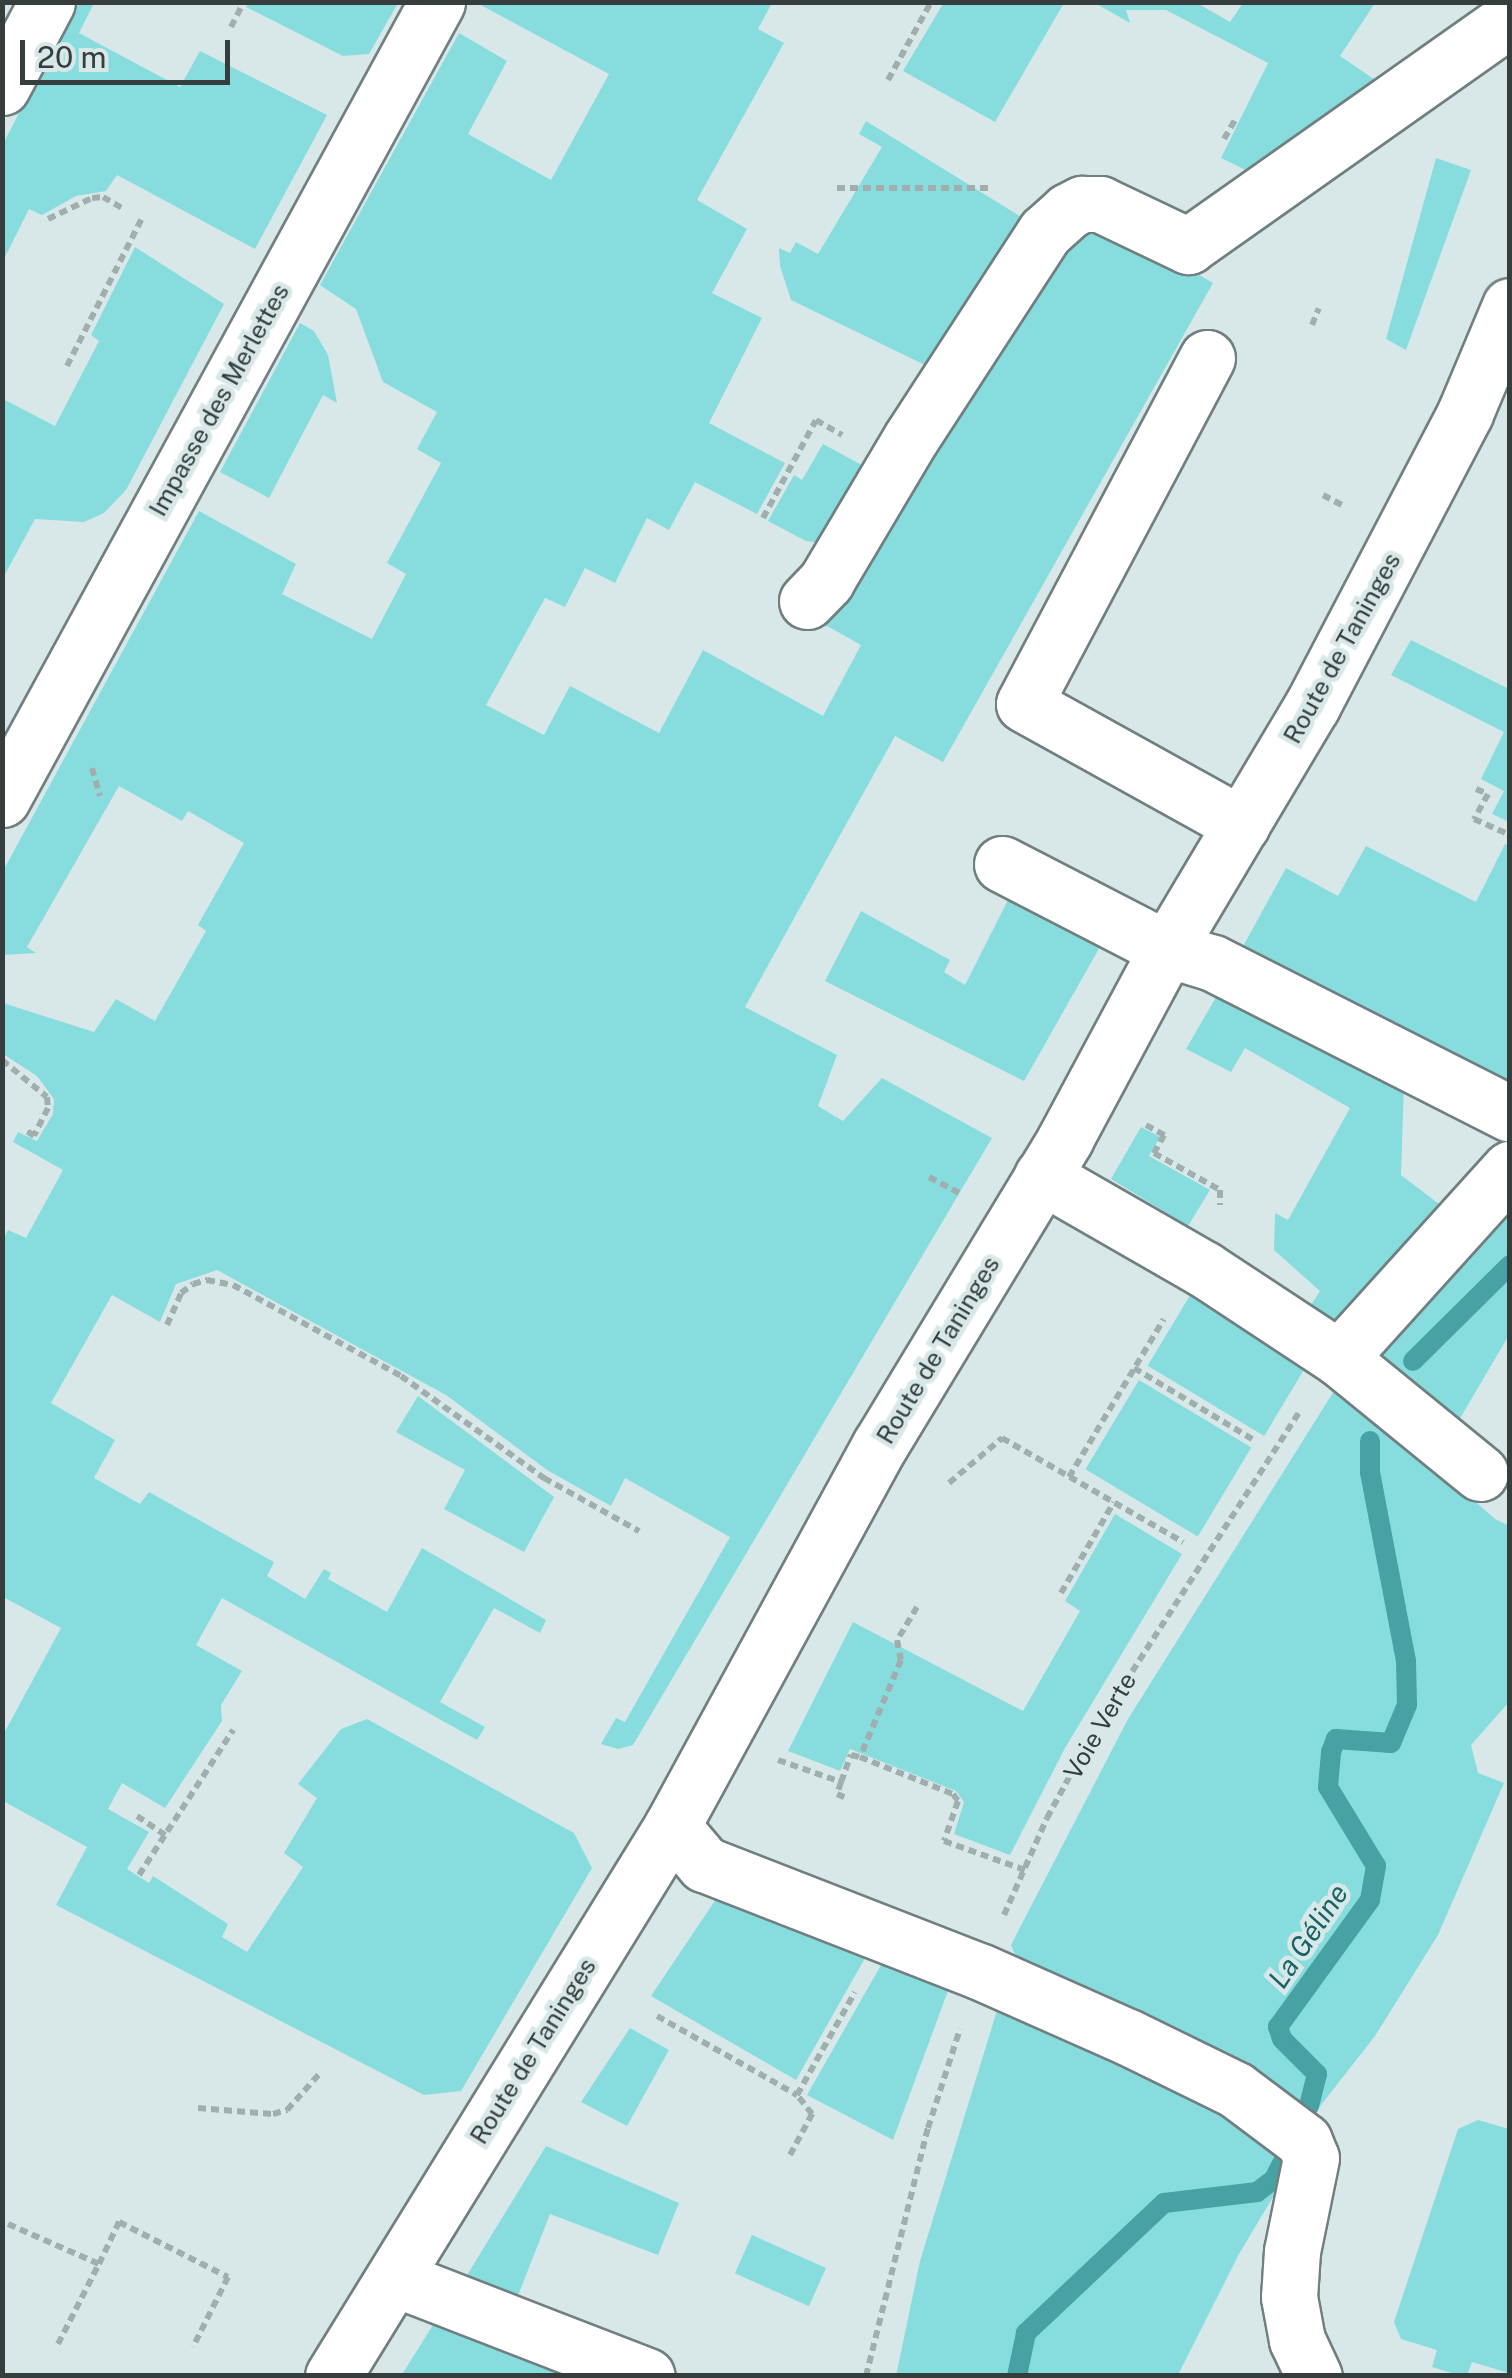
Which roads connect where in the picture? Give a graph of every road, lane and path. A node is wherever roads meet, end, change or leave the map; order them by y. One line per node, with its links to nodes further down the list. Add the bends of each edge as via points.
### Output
1 (47, 2): 8 (main road)
2 (244, 2): 6 (path)
3 (437, 2): 21 (main road, Impasse des Merlettes)
4 (931, 2): 7 (path)
5 (1510, 19): 19 (main road, via 1188,246 1100,204 1068,211 1045,232 826,581)
6 (231, 28)
7 (888, 80)
8 (2, 87)
9 (837, 188): 10 (path)
10 (990, 188)
11 (122, 208): 13 (path, via 92,198)
12 (142, 218): 18 (path)
13 (48, 219)
14 (1510, 306): 22 (main road, Route de Taninges, via 1423,497)
15 (1319, 308): 16 (path)
16 (1312, 326)
17 (1207, 358): 22 (main road, via 1024,704)
18 (67, 366)
19 (806, 601)
20 (1476, 788): 23 (path, via 1488,794 1474,819)
21 (2, 799)
22 (1242, 825): 25 (main road, Route de Taninges)
23 (1510, 835)
24 (1002, 864): 25 (main road)
25 (1167, 949): 27 (main road, via 1213,962); 31 (main road, Route de Taninges)
26 (2, 1060): 29 (path, via 47,1097 34,1136)
27 (1510, 1114)
28 (1143, 1123): 33 (path, via 1164,1135 1154,1154)
29 (24, 1129)
30 (1510, 1169): 37 (main road)
31 (1042, 1176): 37 (main road, via 1204,1269); 54 (main road, Route de Taninges, via 880,1445)
32 (929, 1177): 34 (path)
33 (1220, 1190)
34 (972, 1201)
35 (1173, 1304): 38 (path)
36 (167, 1326): 44 (path, via 180,1294 193,1284 233,1285 428,1392 544,1478)
37 (1340, 1358): 40 (main road); 56 (path, Voie Verte, via 1097,1726)
38 (1134, 1368): 39 (path); 41 (path)
39 (1252, 1438)
40 (1480, 1473)
41 (1070, 1477): 42 (path, via 1002,1438); 43 (path)
42 (949, 1483)
43 (1114, 1502): 45 (path); 46 (path)
44 (639, 1531)
45 (1183, 1542)
46 (1061, 1593)
47 (917, 1607): 50 (path, via 898,1640 901,1660)
48 (233, 1730): 55 (path)
49 (764, 1753): 51 (path)
50 (860, 1757): 51 (path, via 852,1755); 56 (path, via 953,1794 958,1801 944,1840)
51 (841, 1782): 52 (path, via 837,1794)
52 (844, 1797)
53 (137, 1816): 55 (path)
54 (672, 1826): 58 (main road, via 704,1864); 67 (main road, Route de Taninges)
55 (166, 1835): 57 (path)
56 (1025, 1870): 59 (path, Voie Verte)
57 (139, 1875)
58 (886, 1935): 59 (main road); 62 (path)
59 (980, 1971): 72 (path, Voie Verte, via 928,2128); 73 (main road, via 1236,2090 1304,2142 1311,2158 1289,2296 1297,2340)
60 (656, 2016): 62 (path)
61 (322, 2070): 63 (path, via 288,2110)
62 (798, 2095): 64 (path, via 812,2114)
63 (198, 2108)
64 (790, 2155)
65 (8, 2224): 66 (path)
66 (99, 2264): 68 (path); 69 (path, via 119,2222 228,2277)
67 (394, 2278): 70 (main road, Route de Taninges); 71 (main road)
68 (58, 2344)
69 (193, 2346)
70 (333, 2376)
71 (647, 2376)
72 (866, 2376)
73 (1314, 2376)

